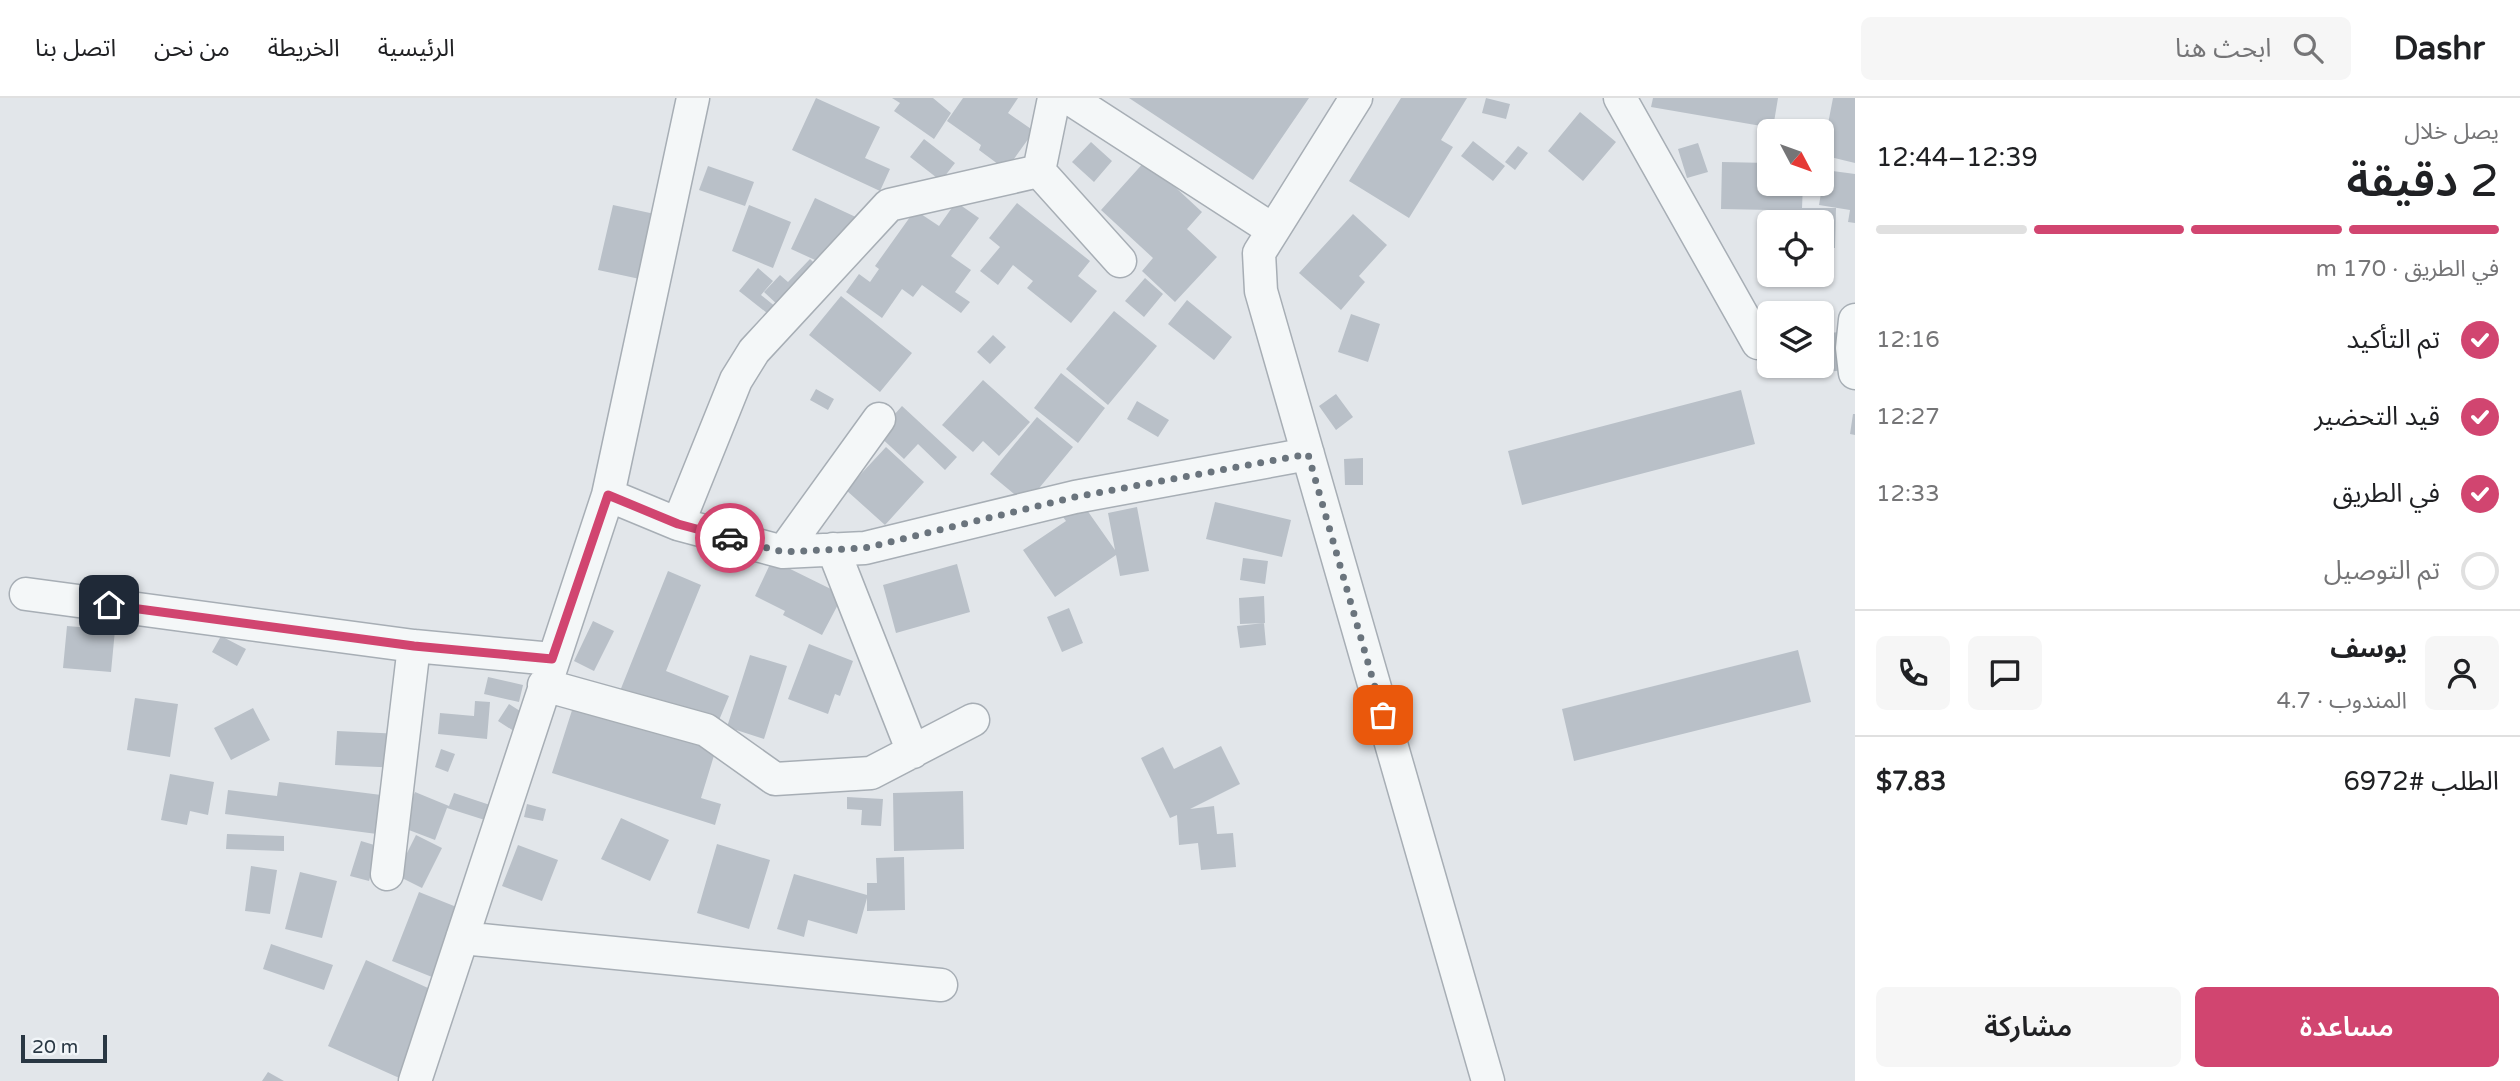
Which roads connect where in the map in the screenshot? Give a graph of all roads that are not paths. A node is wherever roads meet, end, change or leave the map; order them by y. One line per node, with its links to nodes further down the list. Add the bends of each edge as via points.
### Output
1 (693, 98): 14 (street)
2 (1054, 98): 6 (street)
3 (1069, 98): 7 (street)
4 (1356, 98): 7 (street)
5 (1620, 98): 10 (street)
6 (1039, 171): 8 (street); 15 (street, via 889,205 754,351 736,380)
7 (1273, 230): 13 (street, via 1259,253 1261,291)
8 (1120, 261)
9 (1855, 320): 11 (street)
10 (1757, 341)
11 (1855, 373)
12 (879, 419): 17 (street)
13 (1308, 454): 16 (street, via 1075,497 865,548); 27 (street)
14 (608, 495): 15 (street); 20 (street)
15 (678, 524): 17 (street)
16 (833, 549): 17 (street); 22 (street)
17 (783, 552)
18 (26, 594): 19 (street)
19 (414, 646): 20 (street); 23 (street)
20 (548, 672): 22 (street, via 706,730 775,779 871,773); 24 (street)
21 (973, 720): 22 (street)
22 (913, 752)
23 (387, 874)
24 (462, 938): 25 (street); 26 (street)
25 (941, 985)
26 (415, 1081)
27 (1488, 1081)

